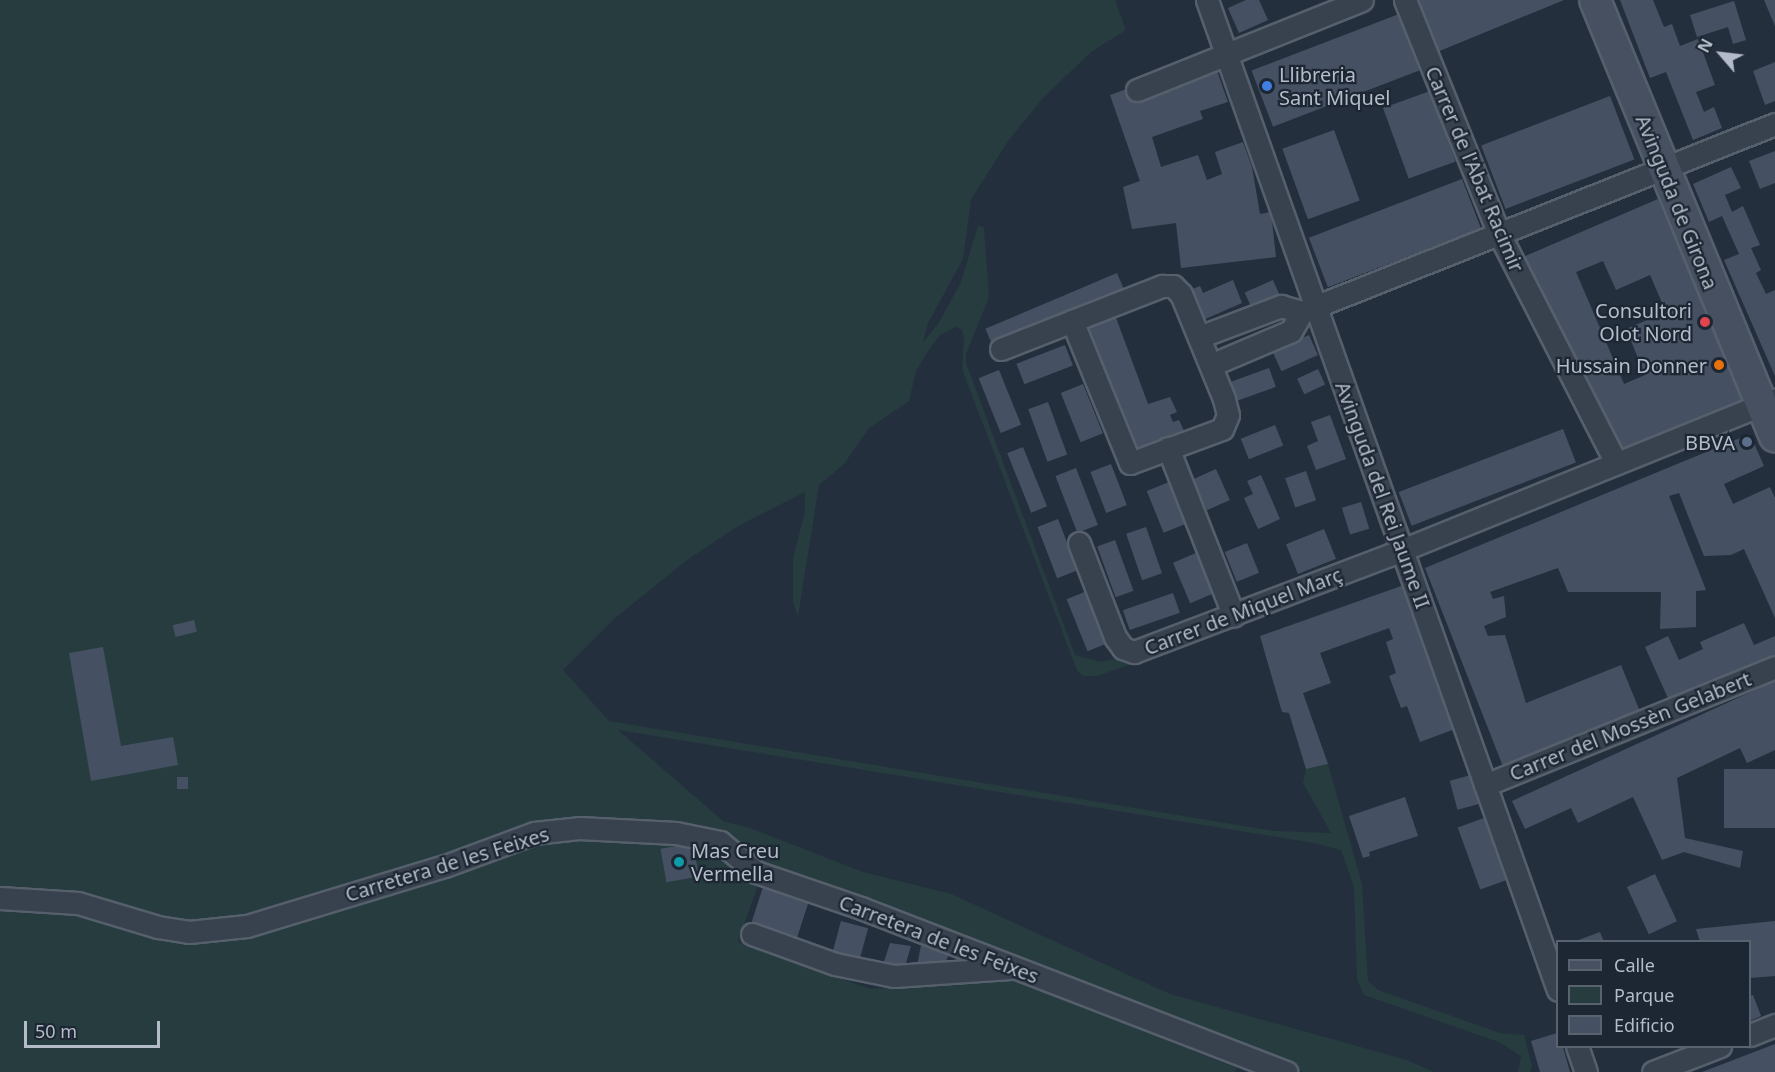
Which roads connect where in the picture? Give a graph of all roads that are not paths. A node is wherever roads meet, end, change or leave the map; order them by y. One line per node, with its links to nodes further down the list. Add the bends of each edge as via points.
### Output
1 (1207, 0): 5 (street, Avinguda del Rei Jaume II)
2 (1362, 0): 5 (street)
3 (1405, 0): 9 (street, Carrer de l'Abat Racimir)
4 (1595, 0): 8 (main road, Avinguda de Girona)
5 (1226, 55): 6 (street); 10 (street, Avinguda del Rei Jaume II)
6 (1137, 90)
7 (1775, 124): 8 (street)
8 (1664, 168): 9 (street); 15 (main road, Avinguda de Girona)
9 (1499, 234): 10 (street); 18 (street, Carrer de l'Abat Racimir)
10 (1309, 309): 12 (street, via 1281,306); 14 (street, via 1290,331); 20 (street, Avinguda del Rei Jaume II)
11 (1072, 321): 12 (street, via 1162,286 1173,286 1181,294); 13 (street); 17 (street, via 1126,460 1135,463)
12 (1199, 337): 14 (street)
13 (1001, 349)
14 (1211, 365): 17 (street, via 1227,407 1222,429)
15 (1769, 402): 16 (main road, Avinguda de Girona); 18 (street, Carrer de Miquel Març)
16 (1775, 436)
17 (1168, 448): 21 (street)
18 (1616, 463): 20 (street, Carrer de Miquel Març)
19 (1079, 543): 21 (street, Carrer de Miquel Març, via 1122,648 1134,652)
20 (1403, 550): 21 (street, Carrer de Miquel Març); 23 (street, Avinguda del Rei Jaume II)
21 (1234, 616)
22 (1775, 667): 23 (street, Carrer del Mossèn Gelabert)
23 (1485, 785): 27 (street, Avinguda del Rei Jaume II)
24 (0, 898): 26 (street, Carretera de les Feixes, via 78,903 174,931 247,926 445,866 534,833 622,829 711,838 726,845 756,872)
25 (752, 934): 26 (street, via 836,964 894,976)
26 (1014, 967): 32 (street, Carretera de les Feixes)
27 (1556, 987)
28 (1775, 1025): 29 (street)
29 (1751, 1034)
30 (1577, 1048): 33 (street)
31 (1717, 1048): 34 (street)
32 (1286, 1072)
33 (1586, 1072)
34 (1653, 1072)

